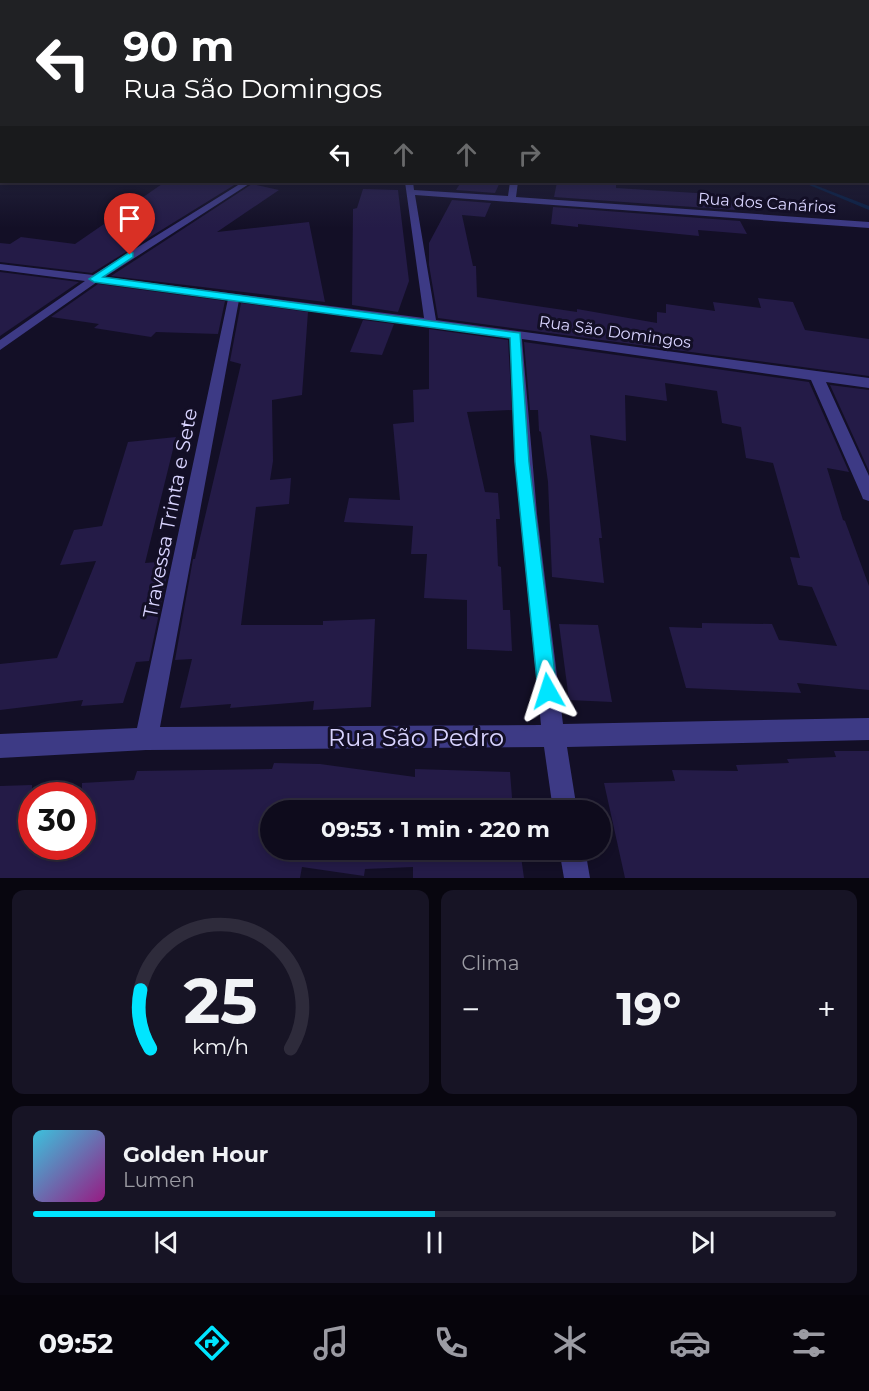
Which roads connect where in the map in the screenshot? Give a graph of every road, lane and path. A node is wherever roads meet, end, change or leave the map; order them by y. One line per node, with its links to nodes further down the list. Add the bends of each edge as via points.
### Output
1 (246, 183): 7 (street)
2 (514, 183): 4 (street)
3 (410, 187): 4 (street, Rua dos Canários); 9 (street)
4 (512, 198): 5 (street, Rua dos Canários)
5 (869, 225)
6 (0, 267): 7 (street, Rua São Domingos)
7 (94, 279): 8 (street, Rua São Domingos); 11 (street)
8 (234, 296): 9 (street, Rua São Domingos); 17 (street, Travessa Trinta e Sete)
9 (431, 323): 10 (street, Rua São Domingos)
10 (516, 335): 12 (street, Rua São Domingos); 16 (street, via 522,462)
11 (0, 346)
12 (817, 377): 13 (street, Rua São Domingos); 14 (street)
13 (869, 383)
14 (869, 494)
15 (869, 729): 16 (street, Rua São Pedro)
16 (553, 736): 17 (street, Rua São Pedro); 19 (street)
17 (146, 739): 18 (street, Rua São Pedro)
18 (0, 746)
19 (563, 800)
20 (574, 860): 21 (street)
21 (577, 878)

